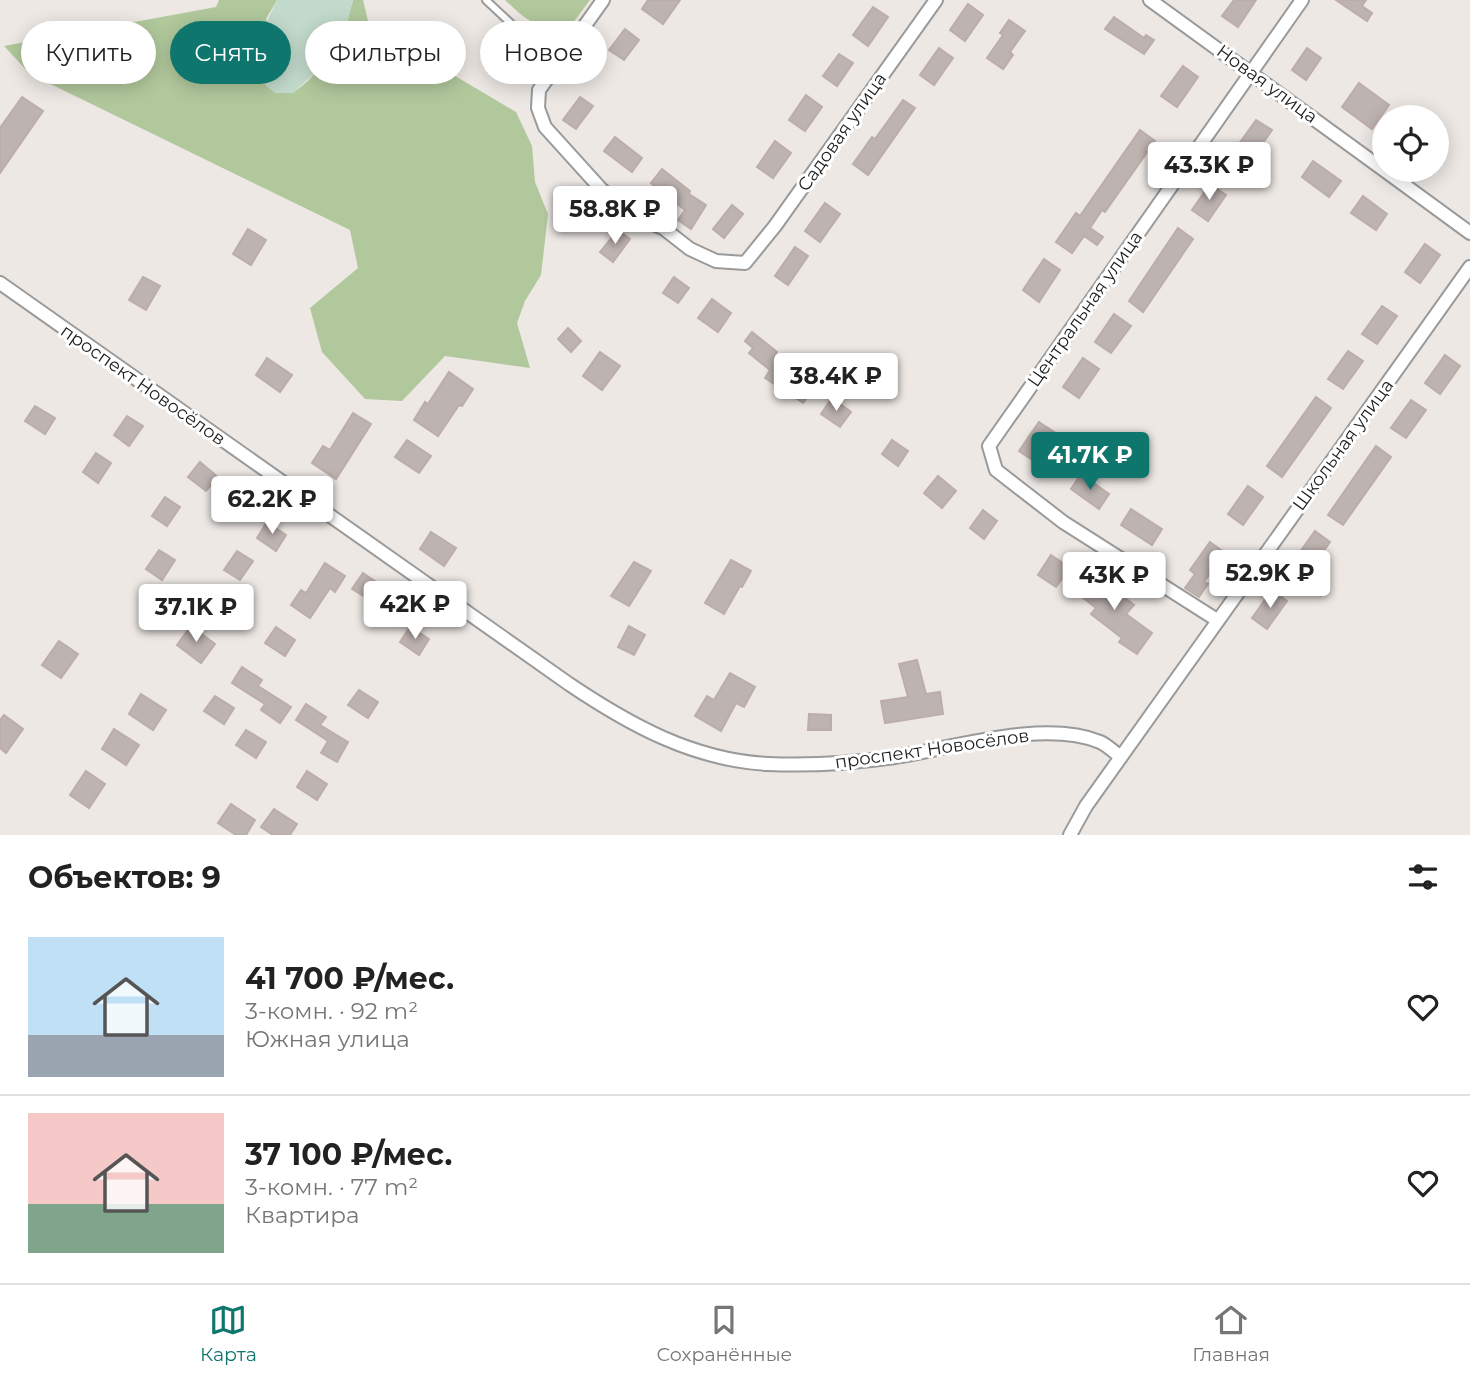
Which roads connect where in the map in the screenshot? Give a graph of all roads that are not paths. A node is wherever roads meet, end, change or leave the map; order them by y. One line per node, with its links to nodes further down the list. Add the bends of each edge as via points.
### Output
1 (486, 0): 6 (lane)
2 (603, 0): 7 (street)
3 (936, 0): 9 (street, Садовая улица, via 745,263 716,261 690,249 663,228 632,215 602,190 545,127 538,108)
4 (1150, 0): 8 (street, Новая улица)
5 (1302, 0): 8 (street, Центральная улица)
6 (508, 21)
7 (588, 21)
8 (1251, 71): 10 (street, Новая улица); 15 (street, Центральная улица, via 989,446 996,470 1063,522)
9 (543, 84)
10 (1372, 161)
11 (1400, 182): 12 (street, Новая улица)
12 (1470, 233)
13 (1470, 267): 15 (street, Школьная улица)
14 (0, 283): 16 (street, проспект Новосёлов, via 569,684 666,741 765,764 807,764 896,757 1049,734 1101,743)
15 (1217, 620): 16 (street, Школьная улица)
16 (1121, 757): 17 (street, Школьная улица)
17 (1071, 833)

